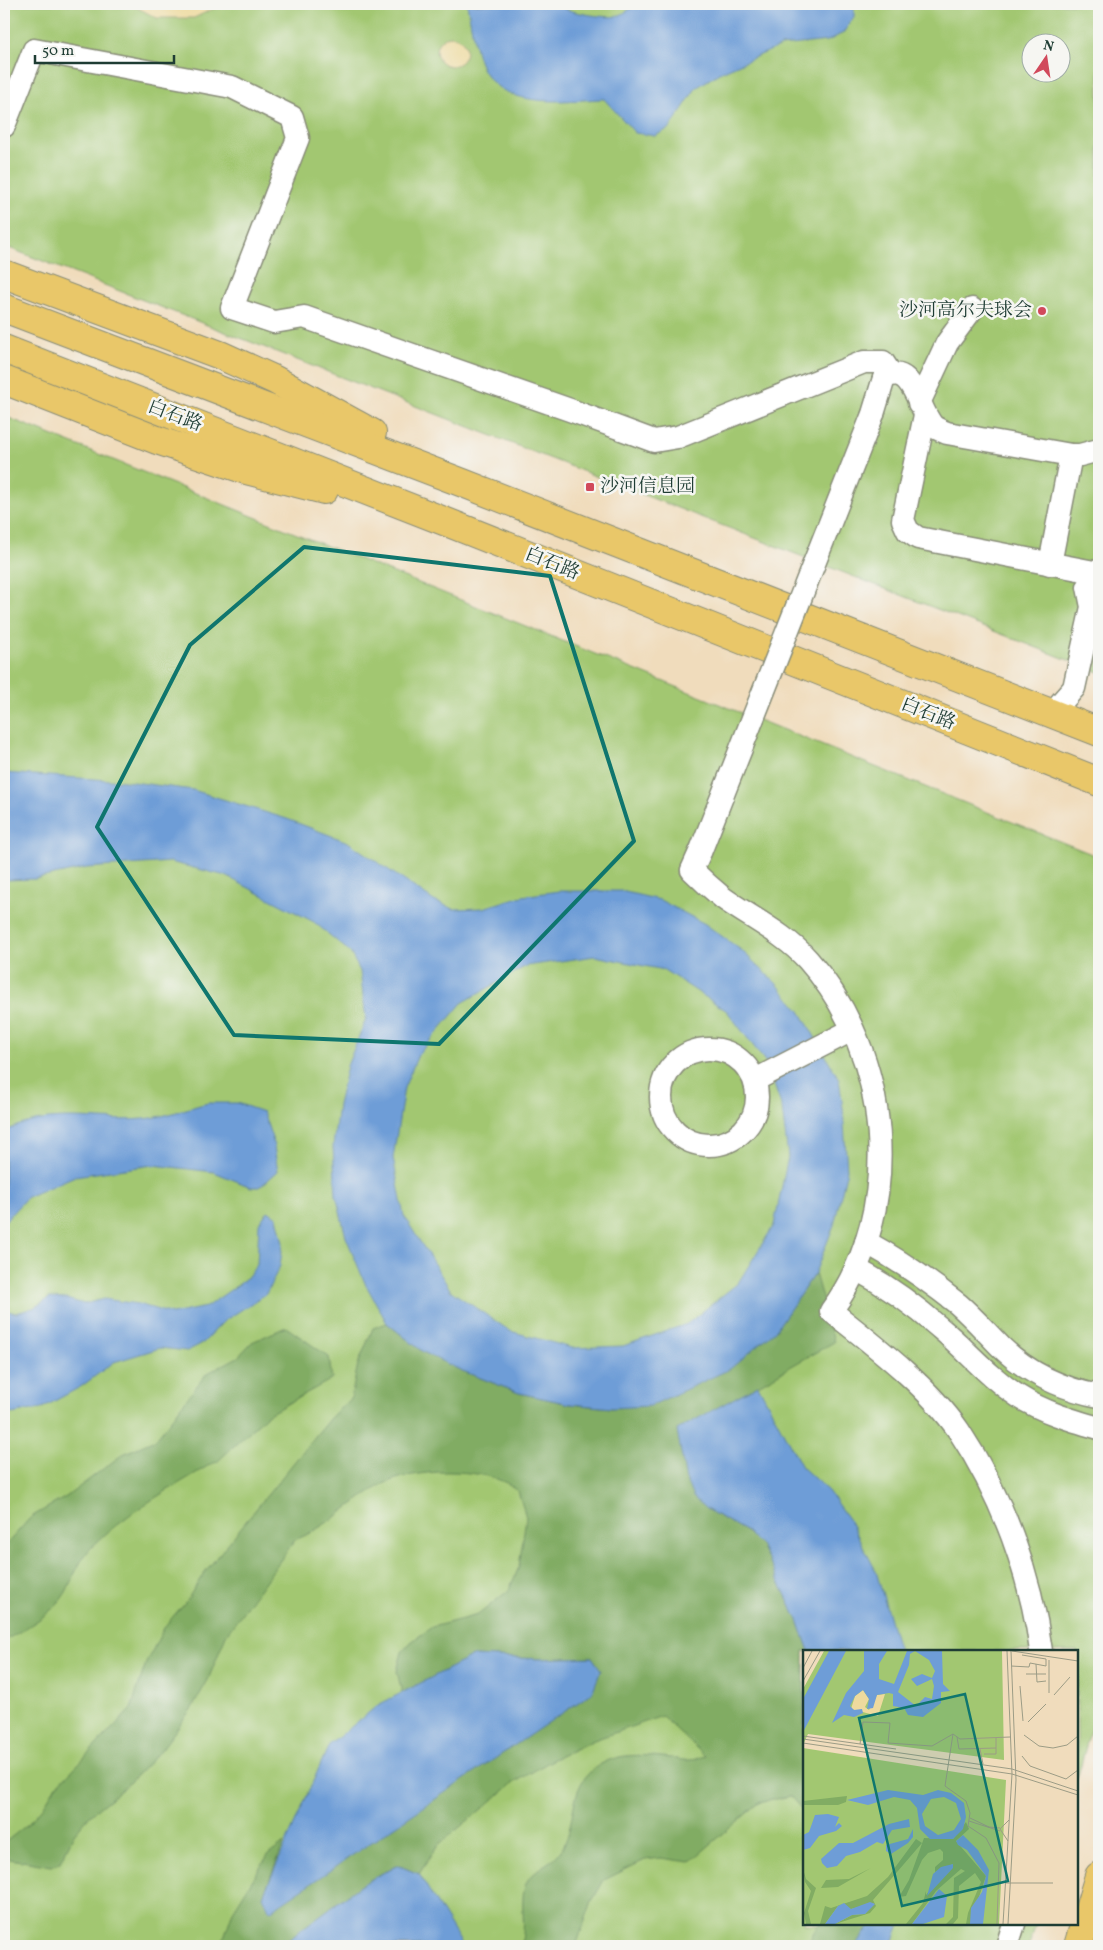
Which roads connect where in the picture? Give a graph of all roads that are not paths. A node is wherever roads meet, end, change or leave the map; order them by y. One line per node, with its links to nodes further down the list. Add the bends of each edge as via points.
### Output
1 (4, 126): 6 (street, via 34,50 232,87 292,117 298,138 232,308 274,322 304,317 654,441 678,437 864,362 883,362)
2 (4, 274): 11 (main road, via 220,354)
3 (4, 308): 11 (main road)
4 (972, 309): 8 (street, via 947,343)
5 (4, 349): 12 (main road, 白石路)
6 (891, 374): 8 (street, via 900,374 908,379); 18 (street, bridge, via 884,378 873,414 692,870 722,897 776,933 807,959 828,985)
7 (4, 380): 12 (main road, via 157,440 246,470)
8 (922, 409): 10 (street, via 934,428 947,433); 13 (street, via 903,520 908,531 918,538)
9 (1099, 450): 10 (street)
10 (1071, 455): 13 (street)
11 (463, 483): 15 (main road)
12 (449, 523): 17 (main road, 白石路)
13 (1050, 564): 14 (street)
14 (1099, 574): 15 (street, via 1088,587 1092,607 1074,688)
15 (1052, 713): 16 (main road)
16 (1099, 732)
17 (1099, 782)
18 (852, 1030): 19 (street); 20 (street, via 866,1059 875,1093 879,1140 877,1184)
19 (760, 1077): 19 (street, via 734,1055 720,1049 704,1048 689,1052 667,1072 661,1094 664,1116 674,1131 688,1141 704,1145 721,1144 737,1137 749,1126 756,1110)
20 (866, 1242): 21 (street); 22 (street, via 901,1261 959,1305 1003,1349 1034,1371 1057,1384)
21 (856, 1269): 23 (street, via 886,1285 934,1323 984,1371 1018,1396 1046,1411); 24 (street, via 831,1311 889,1358 958,1430 1011,1532 1027,1583)
22 (1099, 1396)
23 (1099, 1428)
24 (1041, 1650)
25 (1099, 1876): 28 (main road)
26 (1014, 1925): 27 (street)
27 (1007, 1946)
28 (1078, 1946)

